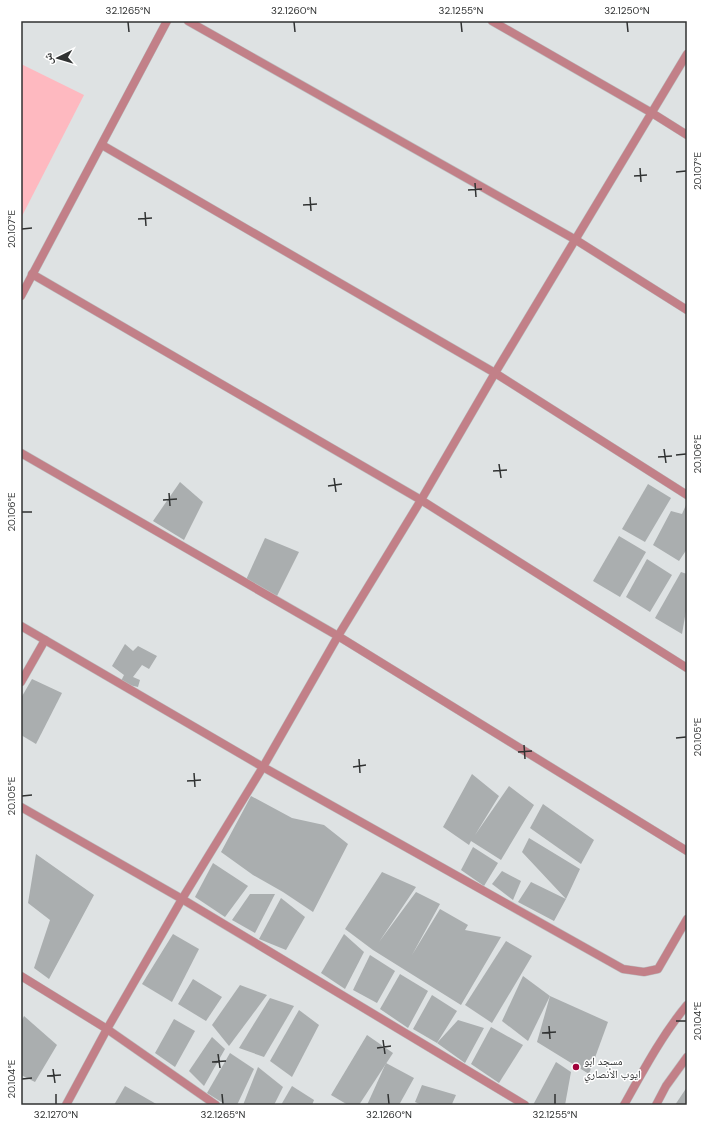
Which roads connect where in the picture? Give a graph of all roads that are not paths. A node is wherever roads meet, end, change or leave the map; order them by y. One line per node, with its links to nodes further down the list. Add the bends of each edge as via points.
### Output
1 (167, 21): 7 (street)
2 (188, 21): 8 (street)
3 (492, 21): 5 (street)
4 (687, 54): 5 (street)
5 (652, 113): 6 (street); 8 (street)
6 (687, 135)
7 (102, 145): 9 (street); 12 (street)
8 (576, 240): 11 (street); 12 (street)
9 (32, 274): 10 (street); 15 (street)
10 (21, 296)
11 (687, 310)
12 (495, 372): 14 (street); 15 (street)
13 (21, 453): 17 (street)
14 (687, 495)
15 (421, 500): 17 (street); 19 (street)
16 (21, 626): 18 (street)
17 (338, 636): 21 (street); 23 (street)
18 (46, 640): 20 (street); 21 (street)
19 (687, 668)
20 (21, 682)
21 (263, 767): 24 (street); 25 (street, via 623,969 644,972 658,970)
22 (21, 807): 24 (street)
23 (687, 850)
24 (182, 899): 28 (street); 32 (street)
25 (687, 920)
26 (21, 976): 28 (street)
27 (687, 1005): 33 (street, via 648,1061)
28 (107, 1029): 30 (street); 31 (street)
29 (687, 1057): 34 (street)
30 (66, 1105)
31 (216, 1105)
32 (525, 1105)
33 (624, 1105)
34 (656, 1105)

